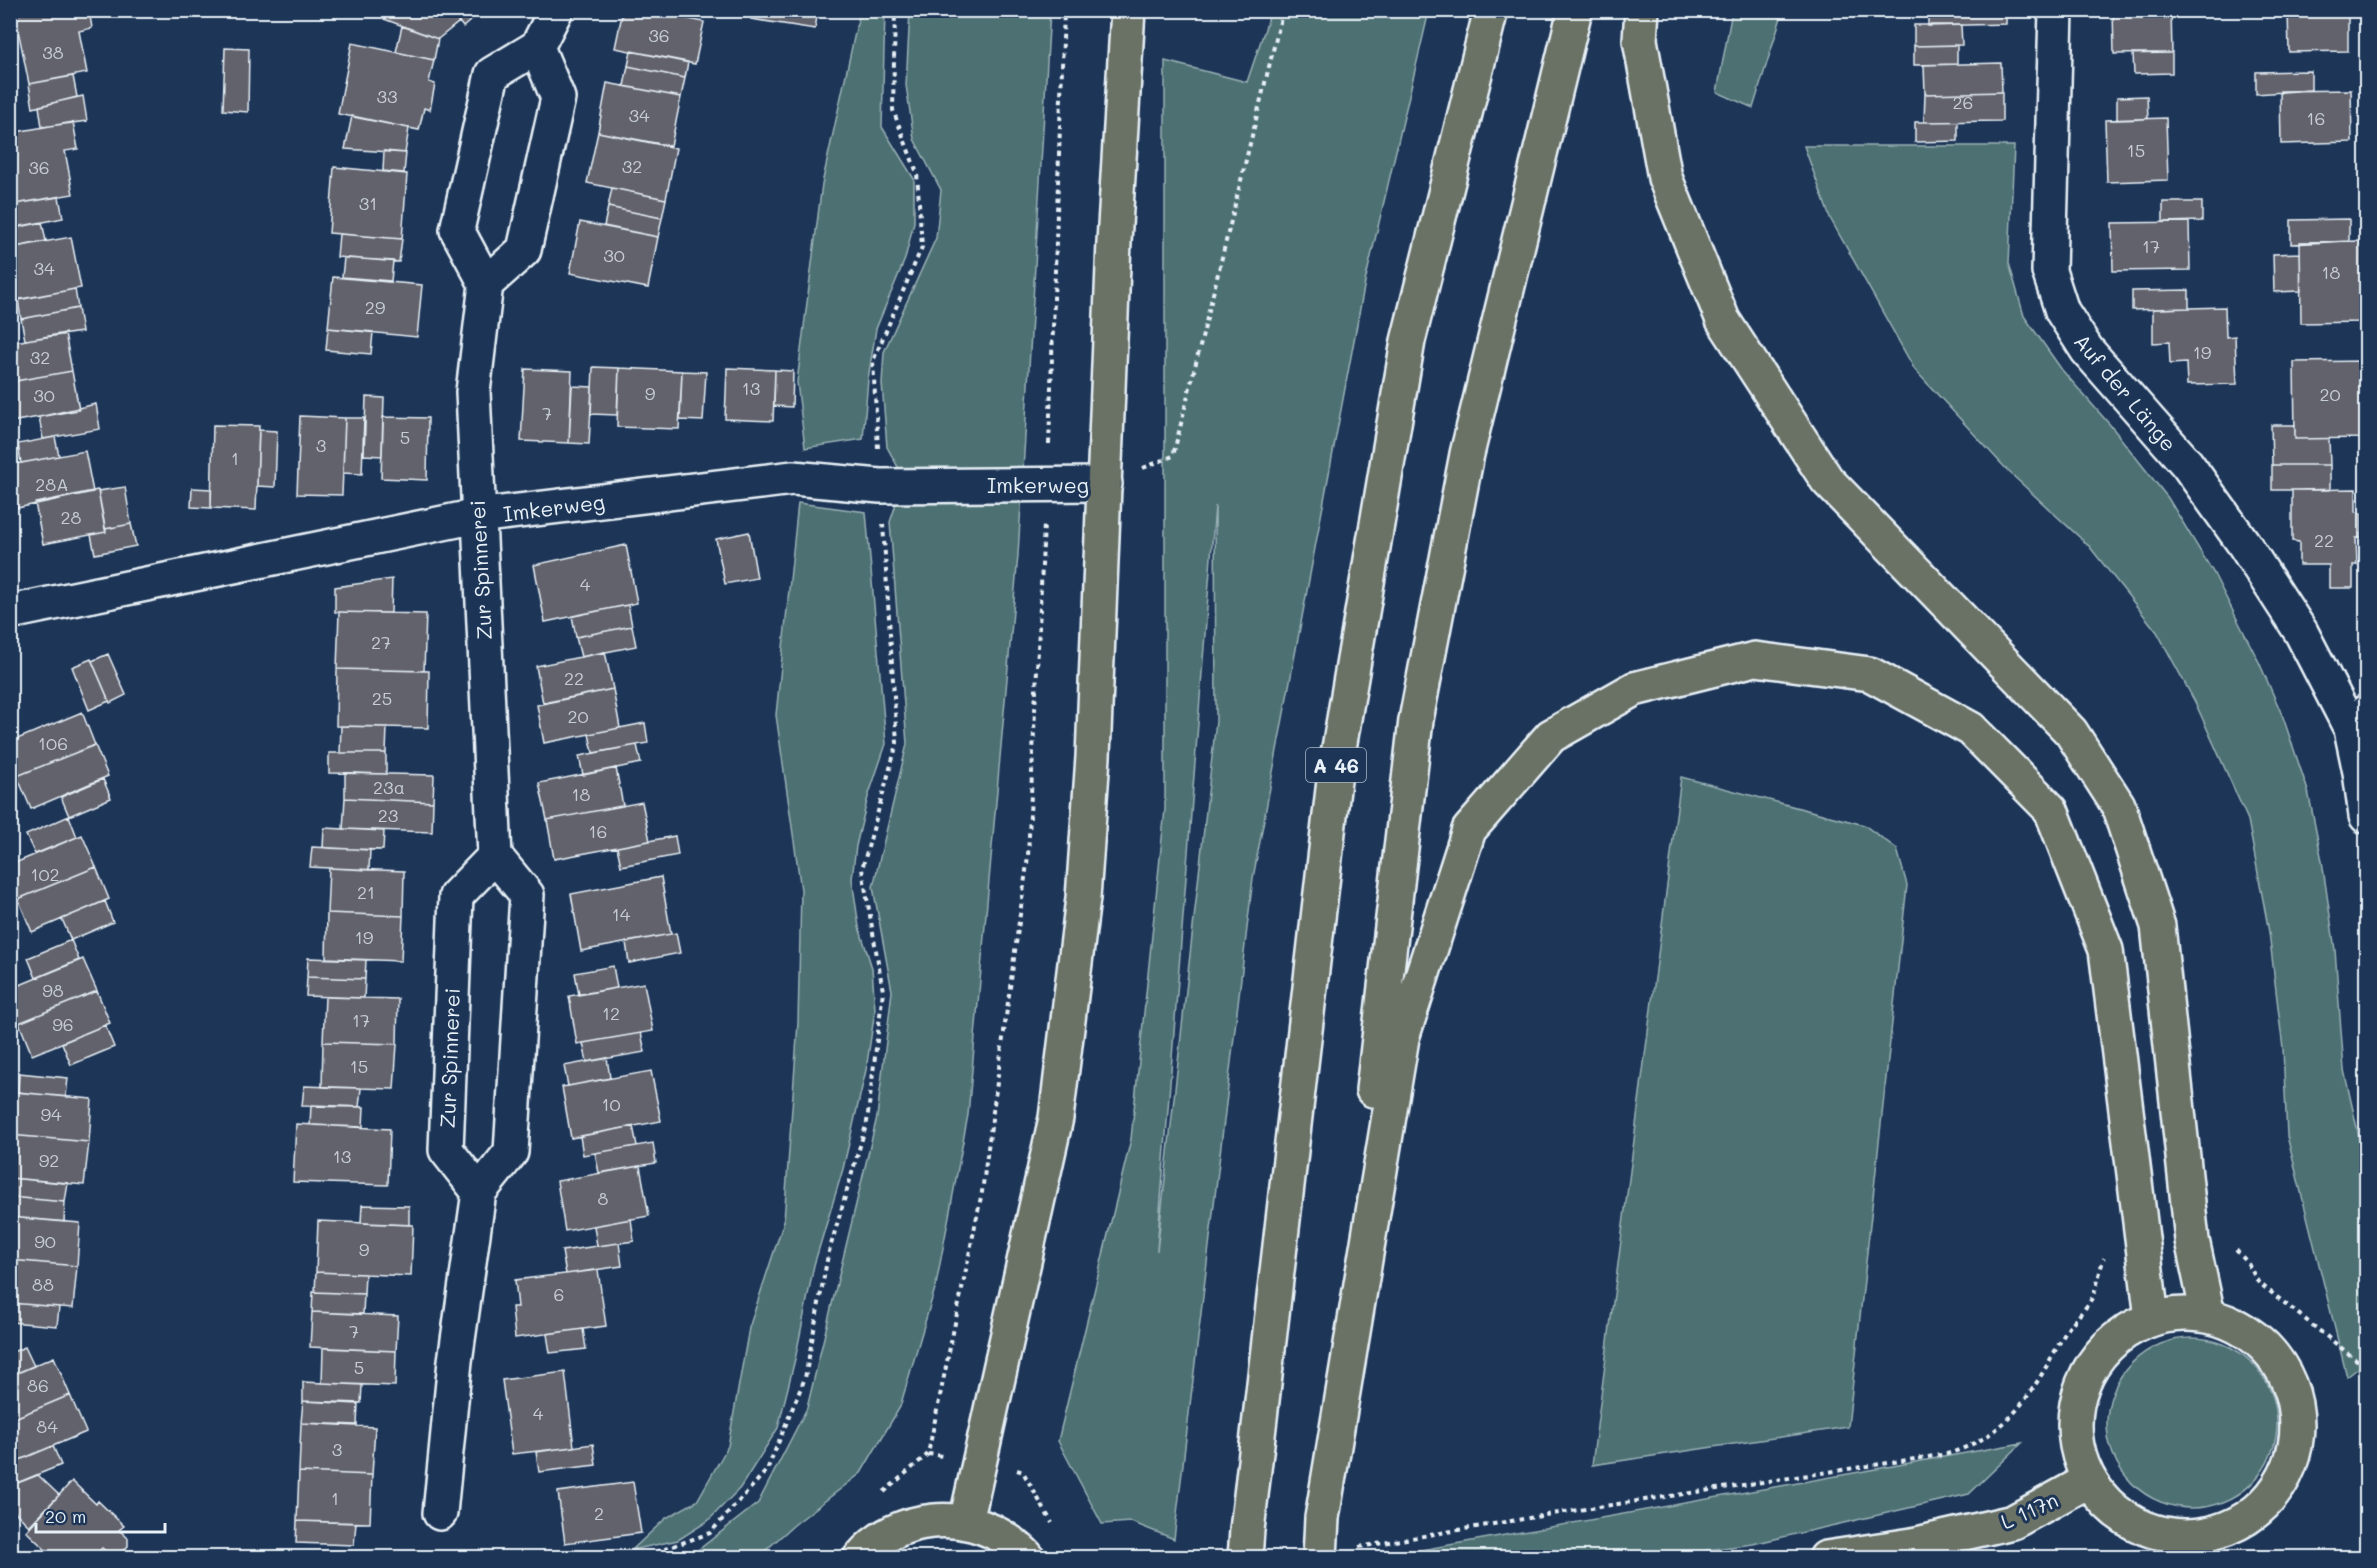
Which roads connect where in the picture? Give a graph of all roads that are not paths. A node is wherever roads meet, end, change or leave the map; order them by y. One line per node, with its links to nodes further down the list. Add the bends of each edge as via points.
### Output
1 (556, 10): 7 (street)
2 (1128, 10): 9 (main road, via 1114,242)
3 (1491, 10): 22 (main road, A 46, via 1408,341 1335,772)
4 (1575, 10): 20 (main road, via 1467,454 1416,720)
5 (1642, 10): 16 (main road, via 1640,40 1665,178 1723,320 1827,480 2071,732 2118,806 2158,926 2192,1240)
6 (2056, 10): 12 (street, Auf der Länge, via 2049,271 2062,311 2087,350 2187,464)
7 (537, 46): 8 (street, via 558,98 524,250); 8 (street, via 492,74 459,219 457,230)
8 (486, 284): 10 (street, Zur Spinnerei, via 473,392)
9 (1106, 484): 10 (street, Imkerweg, via 880,486 793,478); 21 (main road, via 1083,898 1056,1118)
10 (477, 516): 11 (street, Imkerweg); 14 (street, Zur Spinnerei)
11 (10, 612)
12 (2359, 719): 13 (street, Auf der Länge, via 2360,772)
13 (2367, 816)
14 (495, 856): 15 (street, via 527,895 511,1152); 15 (street, Zur Spinnerei, via 456,896 446,1150)
15 (478, 1192): 19 (street)
16 (2208, 1315): 17 (main road, via 2189,1313); 18 (main road, via 2246,1330 2276,1359 2294,1396 2297,1438 2288,1471 2268,1501 2241,1522 2208,1535 2173,1536 2140,1527 2111,1508)
17 (2152, 1318): 18 (main road, via 2117,1337 2090,1366 2076,1404 2075,1444); 20 (main road, via 2106,950 2051,810 1971,729 1870,674 1755,659 1634,689 1551,736 1468,830 1402,1038)
18 (2088, 1481): 26 (main road, L 117n, via 2013,1522 1912,1545)
19 (440, 1513)
20 (1322, 1518): 23 (main road, bridge)
21 (966, 1522): 24 (main road, via 930,1521 896,1530); 25 (main road, via 998,1533)
22 (1246, 1544)
23 (1335, 1553)
24 (861, 1557)
25 (1028, 1557)
26 (1826, 1557)

